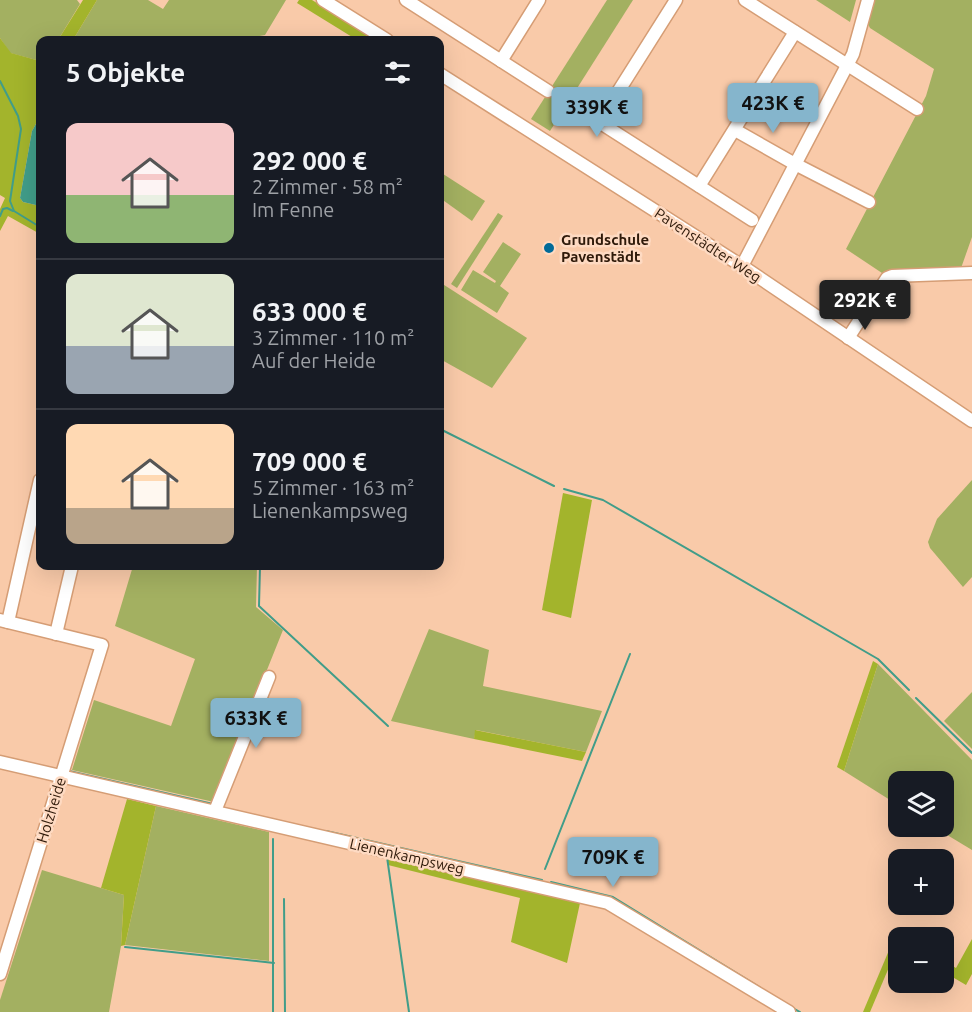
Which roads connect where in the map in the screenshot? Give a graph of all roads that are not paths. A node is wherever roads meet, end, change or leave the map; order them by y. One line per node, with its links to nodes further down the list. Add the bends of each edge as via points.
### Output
1 (323, 0): 8 (street)
2 (406, 0): 9 (street)
3 (539, 0): 9 (street)
4 (676, 0): 16 (street, via 599,122)
5 (745, 0): 7 (street)
6 (868, 0): 10 (street)
7 (795, 32): 10 (street); 14 (street)
8 (381, 36)
9 (501, 61): 12 (street)
10 (847, 65): 13 (street); 15 (street)
11 (444, 77): 19 (street, Pavenstädter Weg)
12 (548, 91)
13 (917, 109)
14 (735, 130): 15 (street); 16 (street)
15 (795, 164): 17 (street); 19 (street)
16 (699, 186): 18 (street)
17 (869, 202)
18 (752, 220)
19 (742, 266): 21 (street, Pavenstädter Weg)
20 (972, 273): 21 (street, via 887,278)
21 (848, 338): 22 (street, Pavenstädter Weg)
22 (972, 422)
23 (36, 515): 24 (street)
24 (34, 533): 26 (street)
25 (71, 570): 27 (street)
26 (4, 621): 27 (street)
27 (56, 634): 30 (street, Holzheide, via 102,645)
28 (269, 677): 31 (street)
29 (0, 762): 30 (street, Lienenkampsweg)
30 (62, 776): 31 (street, Lienenkampsweg); 32 (street, Holzheide)
31 (215, 811): 33 (street, Lienenkampsweg, via 608,903)
32 (0, 974)
33 (789, 1012)

